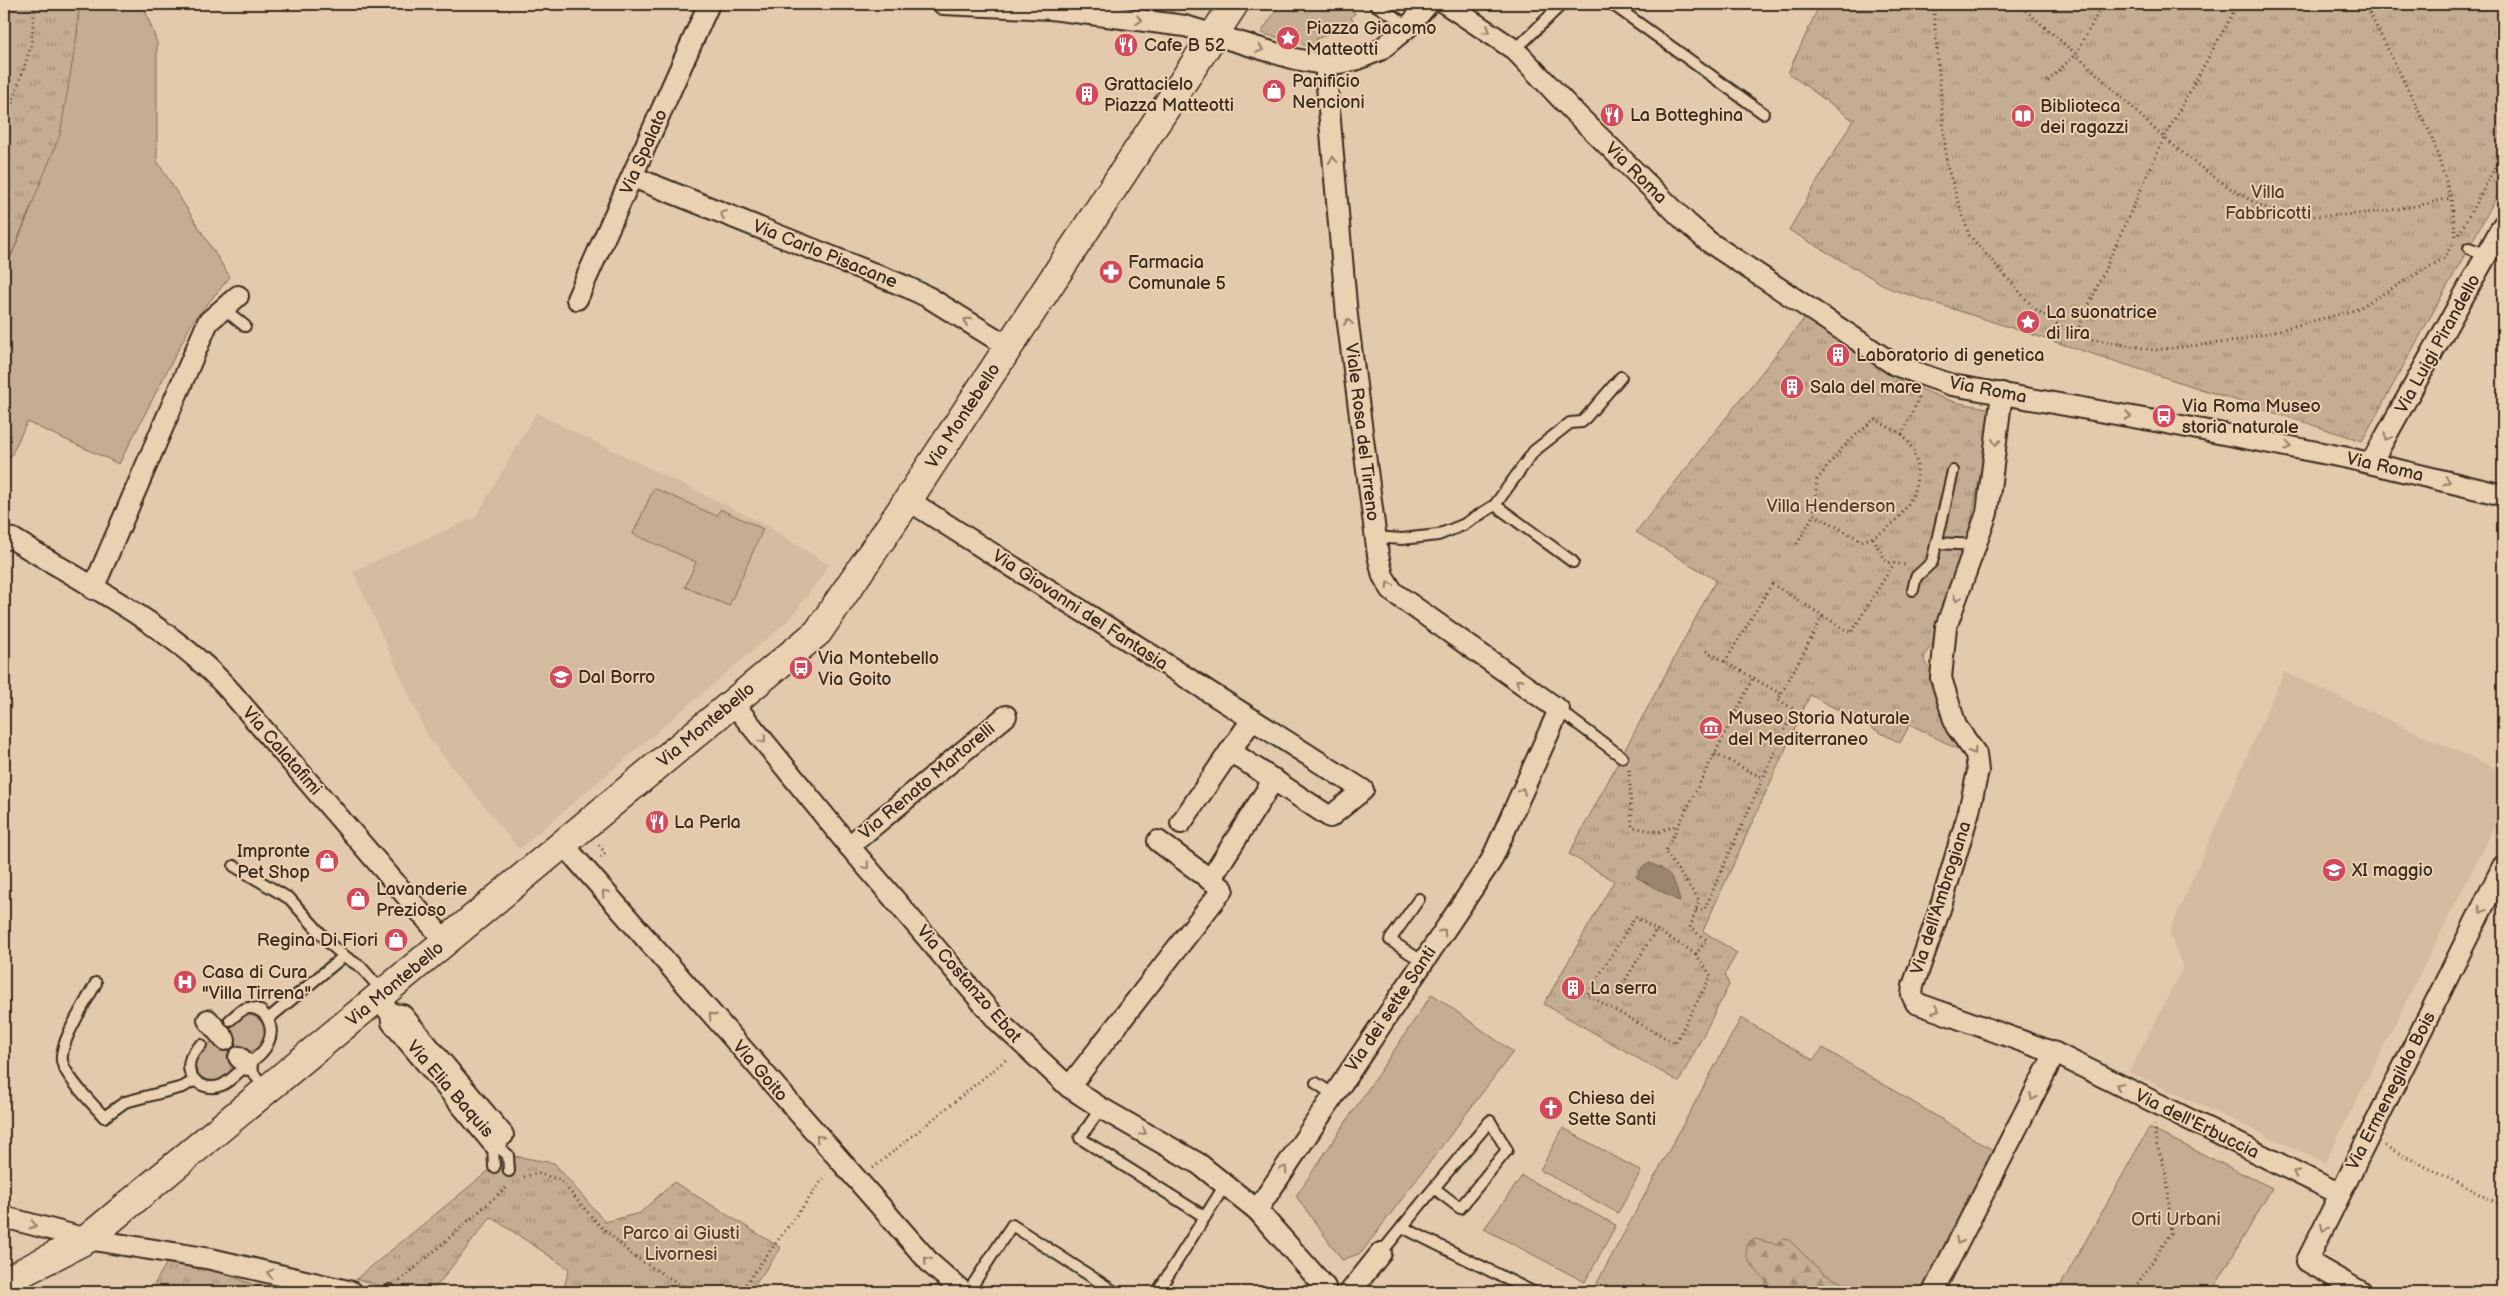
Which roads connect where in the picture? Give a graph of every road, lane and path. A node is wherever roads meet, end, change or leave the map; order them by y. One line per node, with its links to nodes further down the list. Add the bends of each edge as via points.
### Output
1 (35, 4): 24 (path, via 31,46)
2 (710, 4): 27 (street, Via Spalato)
3 (943, 4): 15 (street)
4 (1234, 4): 18 (street, Via Montebello)
5 (1374, 4): 17 (lane)
6 (1428, 4): 17 (street)
7 (1446, 4): 19 (street, Via Roma, one-way to 19)
8 (1562, 4): 19 (lane)
9 (1612, 4): 23 (lane)
10 (1933, 4): 35 (path, via 1947,166 1969,235 2034,308)
11 (2018, 4): 20 (path)
12 (2103, 4): 20 (path)
13 (2238, 4): 25 (path)
14 (2365, 4): 28 (path, via 2432,137)
15 (987, 6): 16 (street)
16 (1051, 7): 18 (street, one-way to 18, via 1185,26)
17 (1409, 26): 21 (street, via 1380,50 1355,60)
18 (1214, 34): 21 (street, one-way to 21, via 1295,59); 36 (street, Via Montebello)
19 (1515, 50): 38 (street, Via Roma, via 1686,224 1895,365)
20 (2076, 54): 22 (path); 25 (path)
21 (1328, 65): 47 (street, Viale Rosa del Tirreno, one-way to 21, via 1347,316 1326,74)
22 (2048, 82)
23 (1762, 113)
24 (4, 127)
25 (2164, 138): 28 (path, via 2215,178 2251,200 2291,217 2410,209); 35 (path)
26 (2503, 154): 30 (path)
27 (633, 178): 32 (street, Via Spalato); 36 (street, Via Carlo Pisacane, one-way to 27, via 914,290)
28 (2451, 198): 30 (path)
29 (2503, 225): 31 (street, Via Luigi Pirandello)
30 (2456, 239): 31 (path); 35 (path, via 2444,258 2355,310 2237,341 2154,350)
31 (2478, 252): 41 (street, Via Luigi Pirandello, one-way to 41)
32 (578, 299)
33 (231, 303): 34 (lane); 56 (street, via 208,322)
34 (245, 326)
35 (2075, 336)
36 (1009, 346): 44 (street, Via Montebello)
37 (1621, 377): 45 (lane, via 1582,422 1570,423 1534,451)
38 (1927, 377): 39 (street, Via Roma, via 1952,385); 40 (path)
39 (2002, 393): 41 (street, Via Roma, one-way to 41); 52 (street, Via dell'Ambrogiana, one-way to 52, via 1987,513)
40 (1902, 434): 46 (path, via 1874,419 1844,447 1817,480); 49 (path, via 1911,444 1918,478 1902,514)
41 (2371, 463): 43 (street, Via Roma, one-way to 43)
42 (1953, 471): 50 (lane)
43 (2503, 495)
44 (908, 500): 63 (street, Via Montebello, via 818,632); 66 (street, Via Giovanni del Fantasia)
45 (1495, 505): 47 (lane, via 1464,525 1438,535 1402,539); 53 (lane)
46 (1814, 514): 49 (path, via 1862,541); 51 (path)
47 (1375, 537): 64 (street, Viale Rosa del Tirreno, one-way to 47, via 1393,592 1384,576)
48 (4, 538): 56 (street, Via Calatafimi, via 13,539)
49 (1873, 538): 54 (path, via 1886,562)
50 (1936, 543): 52 (lane); 55 (lane, via 1932,562)
51 (1797, 544)
52 (1977, 546): 96 (street, Via dell'Ambrogiana, one-way to 96, via 1946,627 1941,678 1956,726 1976,754 1978,771 1969,811 1912,995 1916,1003)
53 (1573, 562)
54 (1894, 564): 55 (path); 58 (path, via 1850,633)
55 (1925, 569): 57 (lane, via 1916,577)
56 (93, 589): 83 (street, Via Calatafimi, via 167,637 219,678)
57 (1914, 590)
58 (1823, 616): 60 (path, via 1773,583); 62 (path)
59 (1706, 651): 60 (path)
60 (1725, 662): 61 (path)
61 (1753, 678): 62 (path); 68 (path)
62 (1781, 694): 70 (path, via 1778,700 1794,709)
63 (732, 702): 75 (street, Via Montebello); 76 (street, Via Costanzo Ebat, one-way to 76)
64 (1559, 710): 69 (lane); 86 (street, Via dei sette Santi, one-way to 64, via 1491,861)
65 (1006, 716): 76 (street, Via Renato Martorelli)
66 (1252, 720): 67 (street); 71 (street, Via Giovanni del Fantasia, via 1363,790 1330,817)
67 (1230, 751): 71 (street, Via Giovanni del Fantasia); 72 (street)
68 (1716, 754): 70 (path); 73 (path)
69 (1622, 758): 73 (path, via 1631,773 1632,827 1658,832)
70 (1763, 778): 81 (path, via 1704,910)
71 (1274, 779): 79 (street)
72 (1181, 823)
73 (1679, 825): 81 (path, via 1665,852 1700,900)
74 (1158, 841): 79 (street)
75 (563, 844): 83 (street, Via Montebello); 107 (street, Via Goito, one-way to 75)
76 (849, 846): 95 (street, Via Costanzo Ebat, one-way to 95)
77 (234, 866): 85 (lane, via 290,899)
78 (2503, 866): 105 (street, Via Ermenegildo Bois, one-way to 105)
79 (1210, 880): 100 (street, via 1223,889)
80 (1418, 900): 86 (lane, via 1390,940)
81 (1697, 910): 84 (path, via 1690,928 1707,940)
82 (1656, 930): 84 (path); 84 (path, via 1635,917 1586,995 1675,1043 1711,976); 88 (path)
83 (446, 942): 89 (street, Via Montebello)
84 (1696, 954)
85 (344, 956): 89 (lane, via 361,967); 90 (lane)
86 (1423, 962): 102 (street, Via dei sette Santi)
87 (96, 983): 98 (lane, via 62,1049 62,1062 67,1073 104,1117 125,1102 183,1087)
88 (1623, 984)
89 (384, 1001): 101 (street, Via Montebello); 106 (street, Via Elia Baquis, via 392,1022)
90 (268, 1019): 92 (lane, via 260,1011 250,1008); 97 (lane, via 272,1027 264,1051)
91 (208, 1020): 93 (street)
92 (230, 1020)
93 (225, 1040)
94 (201, 1045): 98 (lane, via 191,1052 188,1060)
95 (1023, 1046): 100 (street, Via Costanzo Ebat); 111 (path)
96 (2055, 1053): 103 (street, Via dell'Erbuccia, one-way to 96); 135 (street, one-way to 135)
97 (243, 1061): 98 (lane, via 223,1085 212,1088); 101 (lane)
98 (195, 1080)
99 (1316, 1083): 102 (lane)
100 (1068, 1087): 104 (street, Via Costanzo Ebat)
101 (267, 1090): 121 (street, Via Montebello)
102 (1334, 1095): 117 (street, Via dei sette Santi, one-way to 102)
103 (2159, 1106): 115 (street, Via dell'Erbuccia, one-way to 103); 136 (path, via 2154,1121 2156,1143 2167,1175 2172,1233)
104 (1101, 1108): 112 (street, Via Costanzo Ebat, one-way to 112, via 1199,1164); 119 (lane, via 1080,1138)
105 (2369, 1138): 115 (street, Via Ermenegildo Bois); 116 (path)
106 (493, 1143): 108 (lane); 109 (lane, via 508,1155)
107 (838, 1159): 111 (street, Via Goito); 129 (path)
108 (494, 1167)
109 (509, 1171)
110 (517, 1180): 128 (path, via 537,1173 560,1180 597,1223 632,1255)
111 (857, 1181): 130 (street, Via Goito, one-way to 111, via 931,1264)
112 (1225, 1185): 117 (street, Via Costanzo Ebat); 119 (lane)
113 (509, 1186): 126 (path)
114 (1434, 1188): 114 (lane, via 1460,1208 1507,1150 1490,1121); 120 (lane)
115 (2340, 1194): 137 (street, Via Ermenegildo Bois, one-way to 137, via 2307,1261)
116 (2503, 1206)
117 (1257, 1210): 125 (street)
118 (4, 1217): 121 (street, one-way to 121)
119 (1205, 1217): 124 (lane)
120 (1402, 1227): 122 (lane); 134 (lane)
121 (87, 1239): 123 (street, Via Montebello); 127 (street, one-way to 121, via 211,1259)
122 (1382, 1253): 133 (street)
123 (4, 1282)
124 (1160, 1288)
125 (1328, 1290)
126 (389, 1291)
127 (352, 1292)
128 (692, 1292)
129 (740, 1292)
130 (963, 1292)
131 (968, 1292): 132 (lane, via 1012,1225)
132 (1115, 1292)
133 (1350, 1292)
134 (1533, 1292)
135 (1933, 1292)
136 (2132, 1292)
137 (2361, 1292)

